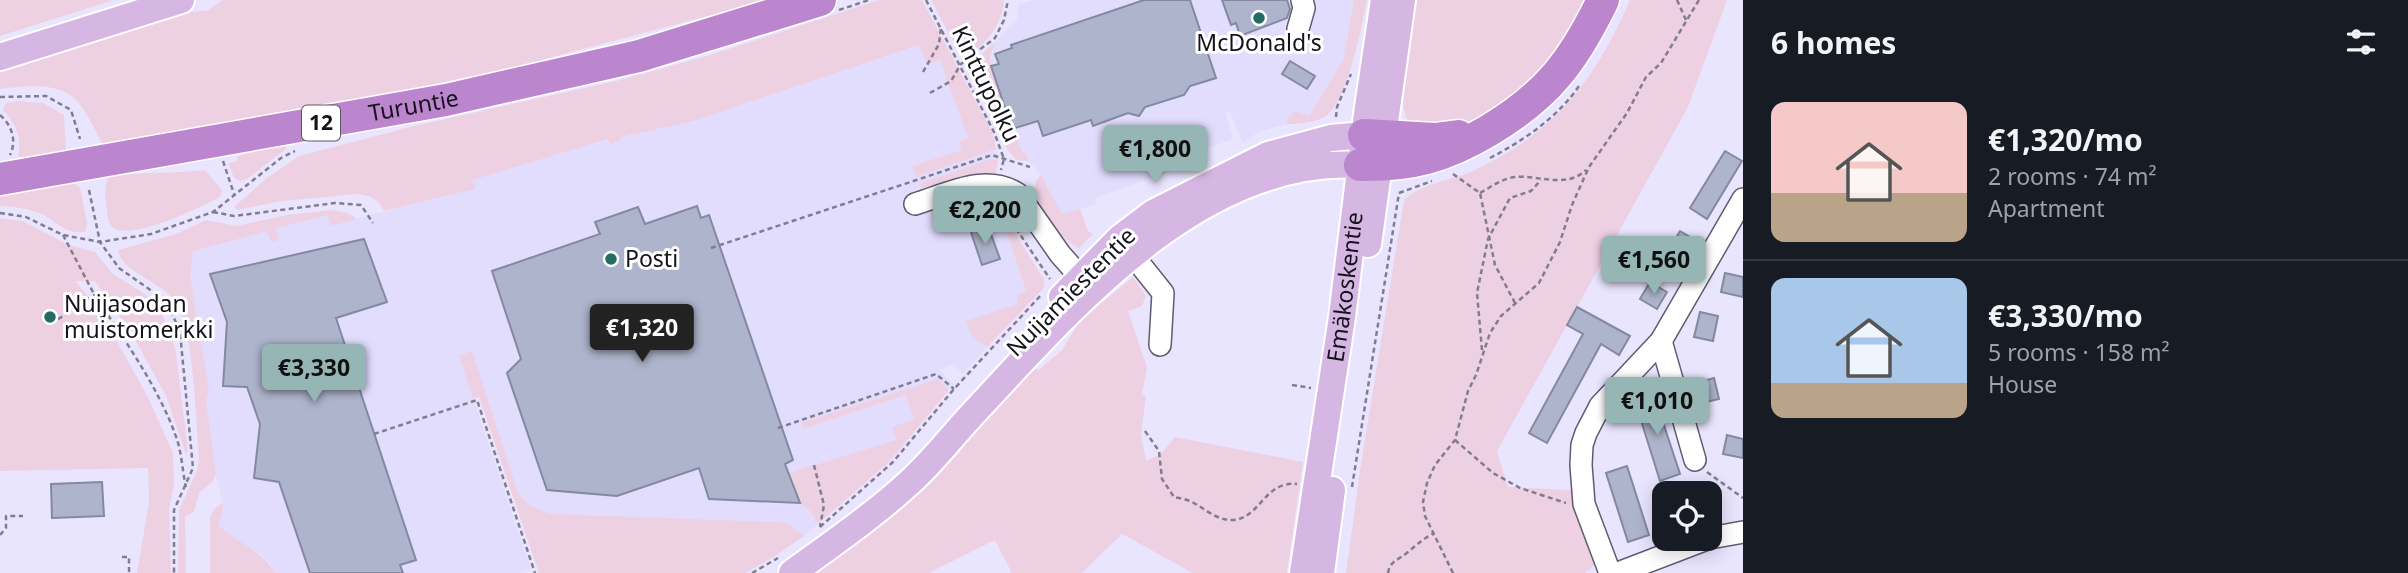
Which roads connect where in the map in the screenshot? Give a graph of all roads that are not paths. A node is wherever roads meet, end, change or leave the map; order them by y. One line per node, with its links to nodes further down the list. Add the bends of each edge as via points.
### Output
1 (181, 0): 7 (main road)
2 (820, 0): 11 (highway, Turuntie / 12, via 639,56 446,100)
3 (1384, 0): 10 (main road, Emäkoskentie)
4 (1402, 0): 10 (main road, Emäkoskentie)
5 (1603, 0): 10 (highway, via 1552,82 1509,119 1442,155 1394,165)
6 (1304, 3): 8 (street)
7 (145, 5): 9 (main road)
8 (1298, 29)
9 (0, 57)
10 (1372, 150): 14 (main road, Nuijamiestentie, via 1331,138 1268,155 1153,213); 23 (main road, Emäkoskentie); 24 (main road, Emäkoskentie)
11 (0, 179)
12 (1743, 199): 16 (street)
13 (915, 204): 15 (street, via 981,184 1018,194)
14 (1126, 247): 15 (main road, Nuijamiestentie); 17 (street, via 1163,293)
15 (1086, 284): 22 (main road, Nuijamiestentie, via 1068,313 910,482)
16 (1661, 341): 18 (street); 25 (street, via 1600,405 1582,445 1584,504)
17 (1160, 345)
18 (1695, 460)
19 (1743, 532): 20 (street)
20 (1722, 536)
21 (1676, 551): 26 (street)
22 (792, 573)
23 (1303, 573)
24 (1321, 573)
25 (1610, 573)
26 (1618, 573)

